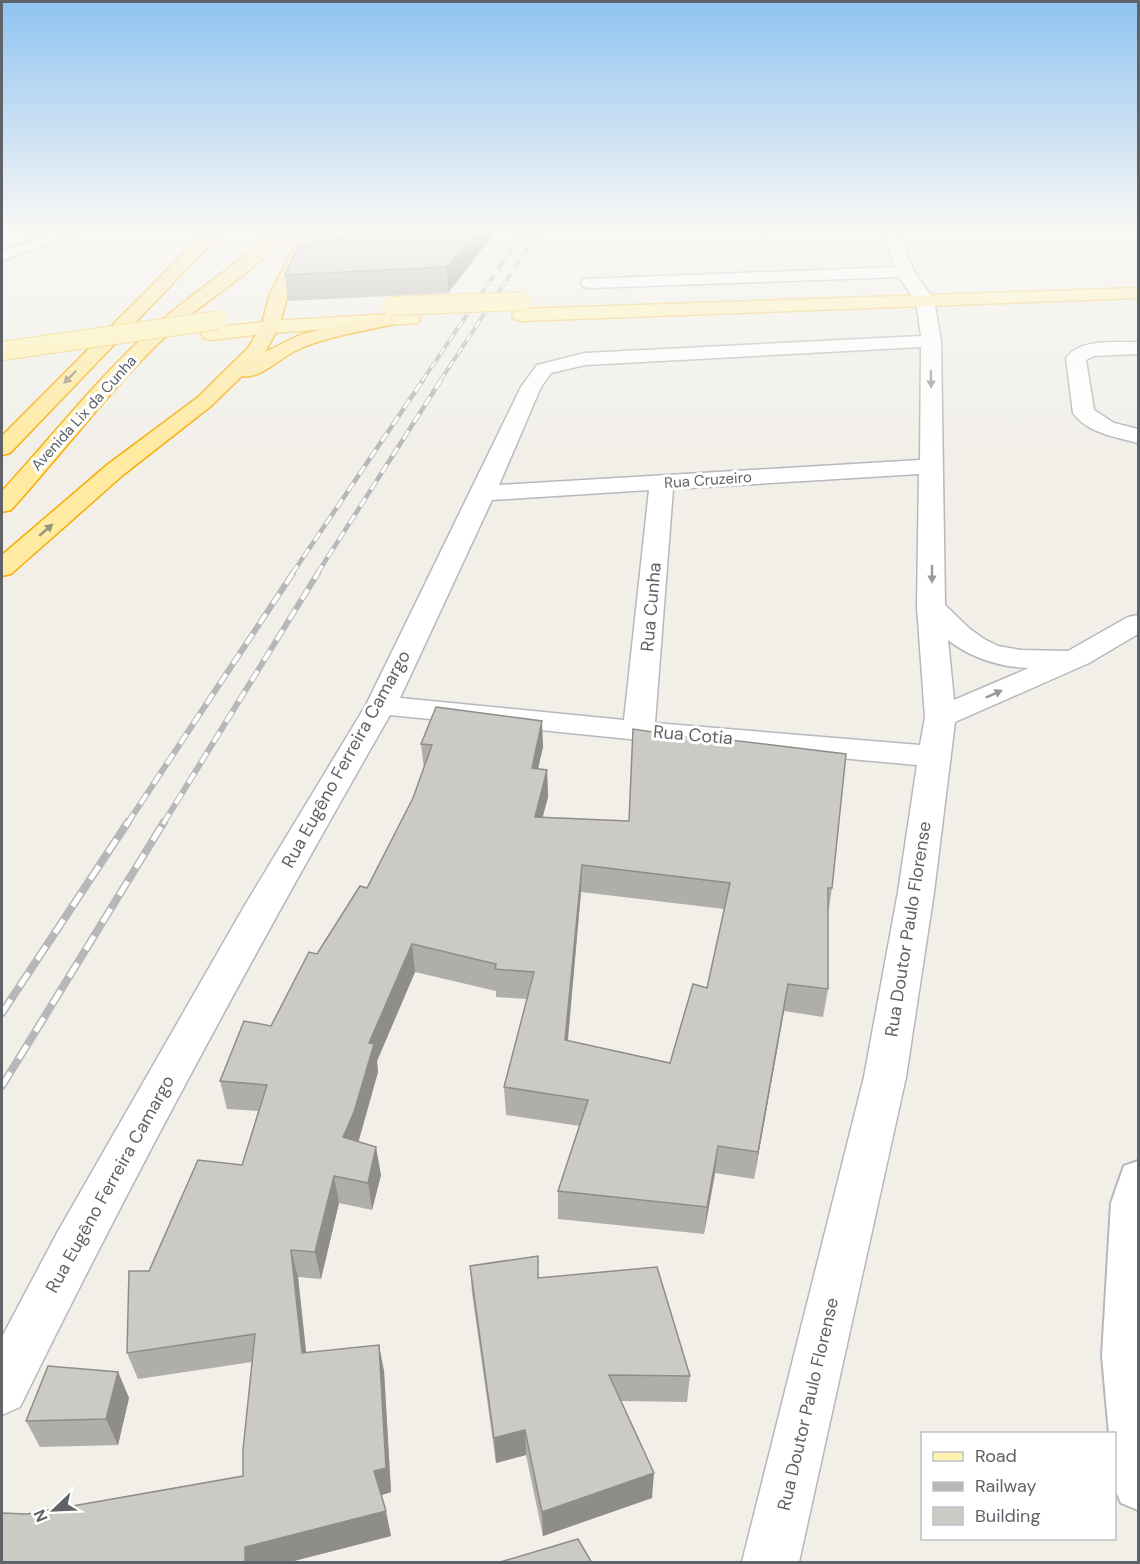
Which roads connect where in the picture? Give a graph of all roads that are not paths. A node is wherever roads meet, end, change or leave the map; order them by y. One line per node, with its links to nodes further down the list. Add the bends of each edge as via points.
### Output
1 (143, 304): 16 (highway, Avenida Lix da Cunha, one-way to 16)
2 (192, 304): 20 (highway, Avenida Lix da Cunha, via 147,343)
3 (276, 304): 8 (highway)
4 (597, 304): 6 (main road)
5 (920, 304): 10 (street, Rua Doutor Paulo Florense)
6 (522, 308): 7 (main road, bridge); 7 (main road, via 411,319)
7 (388, 313): 8 (main road); 14 (highway, via 287,347)
8 (272, 320): 9 (main road); 14 (highway, via 256,351)
9 (214, 327): 12 (main road, bridge); 13 (main road)
10 (931, 340): 17 (street, Rua Doutor Paulo Florense, one-way to 17); 19 (street, Rua Eugêno Ferreira Camargo, via 585,359 544,369 531,387)
11 (1138, 348): 15 (street, via 1090,350 1076,358 1084,413 1106,428)
12 (2, 351)
13 (2, 364)
14 (204, 402): 21 (highway, one-way to 14, via 116,470)
15 (1138, 436)
16 (2, 448)
17 (933, 466): 18 (street, Rua Cruzeiro); 22 (street, Rua Doutor Paulo Florense, one-way to 22)
18 (662, 483): 19 (street, Rua Cruzeiro); 26 (street, Rua Cunha)
19 (483, 493): 25 (street, Rua Eugêno Ferreira Camargo)
20 (2, 505)
21 (2, 568)
22 (931, 607): 24 (street, via 964,640 1002,657); 27 (street, Rua Doutor Paulo Florense)
23 (1138, 623): 24 (street)
24 (1079, 657): 27 (street, one-way to 24)
25 (381, 705): 26 (street, Rua Cotia); 29 (street, Rua Eugêno Ferreira Camargo, via 223,978 74,1248)
26 (639, 731): 27 (street, Rua Cotia)
27 (937, 737): 31 (street, Rua Doutor Paulo Florense, via 885,1077)
28 (1138, 1178): 30 (lane, via 1131,1203 1124,1356)
29 (2, 1389)
30 (1138, 1486)
31 (771, 1563)

